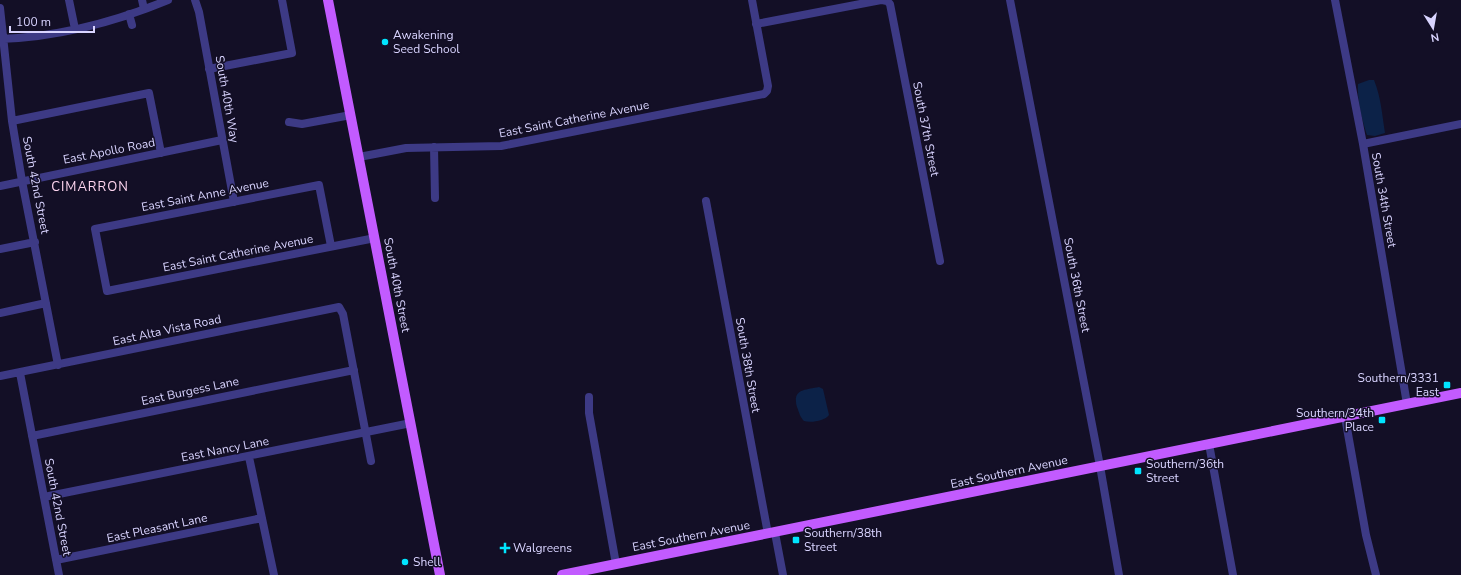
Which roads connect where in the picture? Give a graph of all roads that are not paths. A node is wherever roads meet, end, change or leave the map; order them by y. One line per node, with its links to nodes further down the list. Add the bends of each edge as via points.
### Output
1 (69, 0): 16 (street)
2 (142, 0): 12 (street)
3 (168, 0): 12 (street)
4 (195, 0): 18 (street, South 40th Way)
5 (282, 0): 18 (street, via 292,53)
6 (328, 0): 19 (main road, South 40th Street)
7 (752, 0): 14 (street)
8 (883, 0): 14 (street); 37 (street, South 37th Street, via 890,4)
9 (1010, 0): 55 (street, South 36th Street)
10 (1335, 0): 24 (street, South 34th Street)
11 (0, 8): 17 (street, South 42nd Street)
12 (144, 10): 13 (street)
13 (129, 14): 15 (street); 16 (street)
14 (756, 24): 25 (street, East Saint Catherine Avenue, via 768,86 764,94 501,146)
15 (132, 25)
16 (75, 29): 17 (street)
17 (2, 39): 20 (street, South 42nd Street)
18 (210, 69): 23 (street, South 40th Way)
19 (351, 114): 21 (street, via 302,124); 27 (main road, South 40th Street)
20 (12, 121): 26 (street, via 149,93); 28 (street, South 42nd Street)
21 (288, 122)
22 (1461, 124): 24 (street)
23 (222, 140): 26 (street, East Apollo Road); 32 (street, South 40th Way)
24 (1363, 144): 47 (street, South 34th Street)
25 (434, 147): 27 (street, East Saint Catherine Avenue, via 406,148); 30 (street)
26 (160, 153): 28 (street, East Apollo Road)
27 (359, 157): 33 (main road, South 40th Street)
28 (22, 181): 29 (street, East Apollo Road); 34 (street, South 42nd Street)
29 (0, 186)
30 (435, 198)
31 (706, 201): 58 (street, South 38th Street)
32 (234, 202): 35 (street, East Saint Anne Avenue, via 319,185); 38 (street, East Saint Anne Avenue, via 95,229)
33 (375, 238): 35 (street, East Saint Catherine Avenue); 49 (main road, South 40th Street)
34 (35, 242): 36 (street); 39 (street, South 42nd Street)
35 (331, 246): 38 (street, East Saint Catherine Avenue)
36 (0, 249)
37 (940, 261)
38 (107, 291)
39 (46, 303): 40 (street); 41 (street, South 42nd Street)
40 (0, 312)
41 (58, 365): 42 (street, East Alta Vista Road, via 339,307 343,314); 43 (street, East Alta Vista Road)
42 (354, 370): 50 (street); 51 (street, East Burgess Lane)
43 (20, 373): 44 (street, East Alta Vista Road); 51 (street, South 42nd Street)
44 (0, 376)
45 (1461, 393): 47 (main road, East Southern Avenue)
46 (589, 397): 60 (street, via 589,413)
47 (1407, 404): 48 (main road, East Southern Avenue)
48 (1345, 416): 52 (main road, East Southern Avenue); 68 (street, via 1366,535)
49 (411, 423): 50 (street, East Nancy Lane); 63 (main road, South 40th Street)
50 (365, 432): 53 (street, East Nancy Lane); 54 (street)
51 (32, 436): 56 (street, South 42nd Street)
52 (1209, 444): 55 (main road, East Southern Avenue); 67 (street)
53 (249, 457): 56 (street, East Nancy Lane); 57 (street)
54 (371, 461)
55 (1100, 466): 58 (main road, East Southern Avenue); 66 (street, South 36th Street)
56 (44, 497): 59 (street, South 42nd Street)
57 (262, 518): 59 (street, East Pleasant Lane); 62 (street)
58 (771, 533): 60 (main road, East Southern Avenue); 65 (street, South 38th Street)
59 (56, 560): 61 (street, South 42nd Street)
60 (616, 564): 64 (main road, East Southern Avenue)
61 (59, 575)
62 (274, 575)
63 (440, 575)
64 (562, 575)
65 (783, 575)
66 (1119, 575)
67 (1233, 575)
68 (1376, 575)

